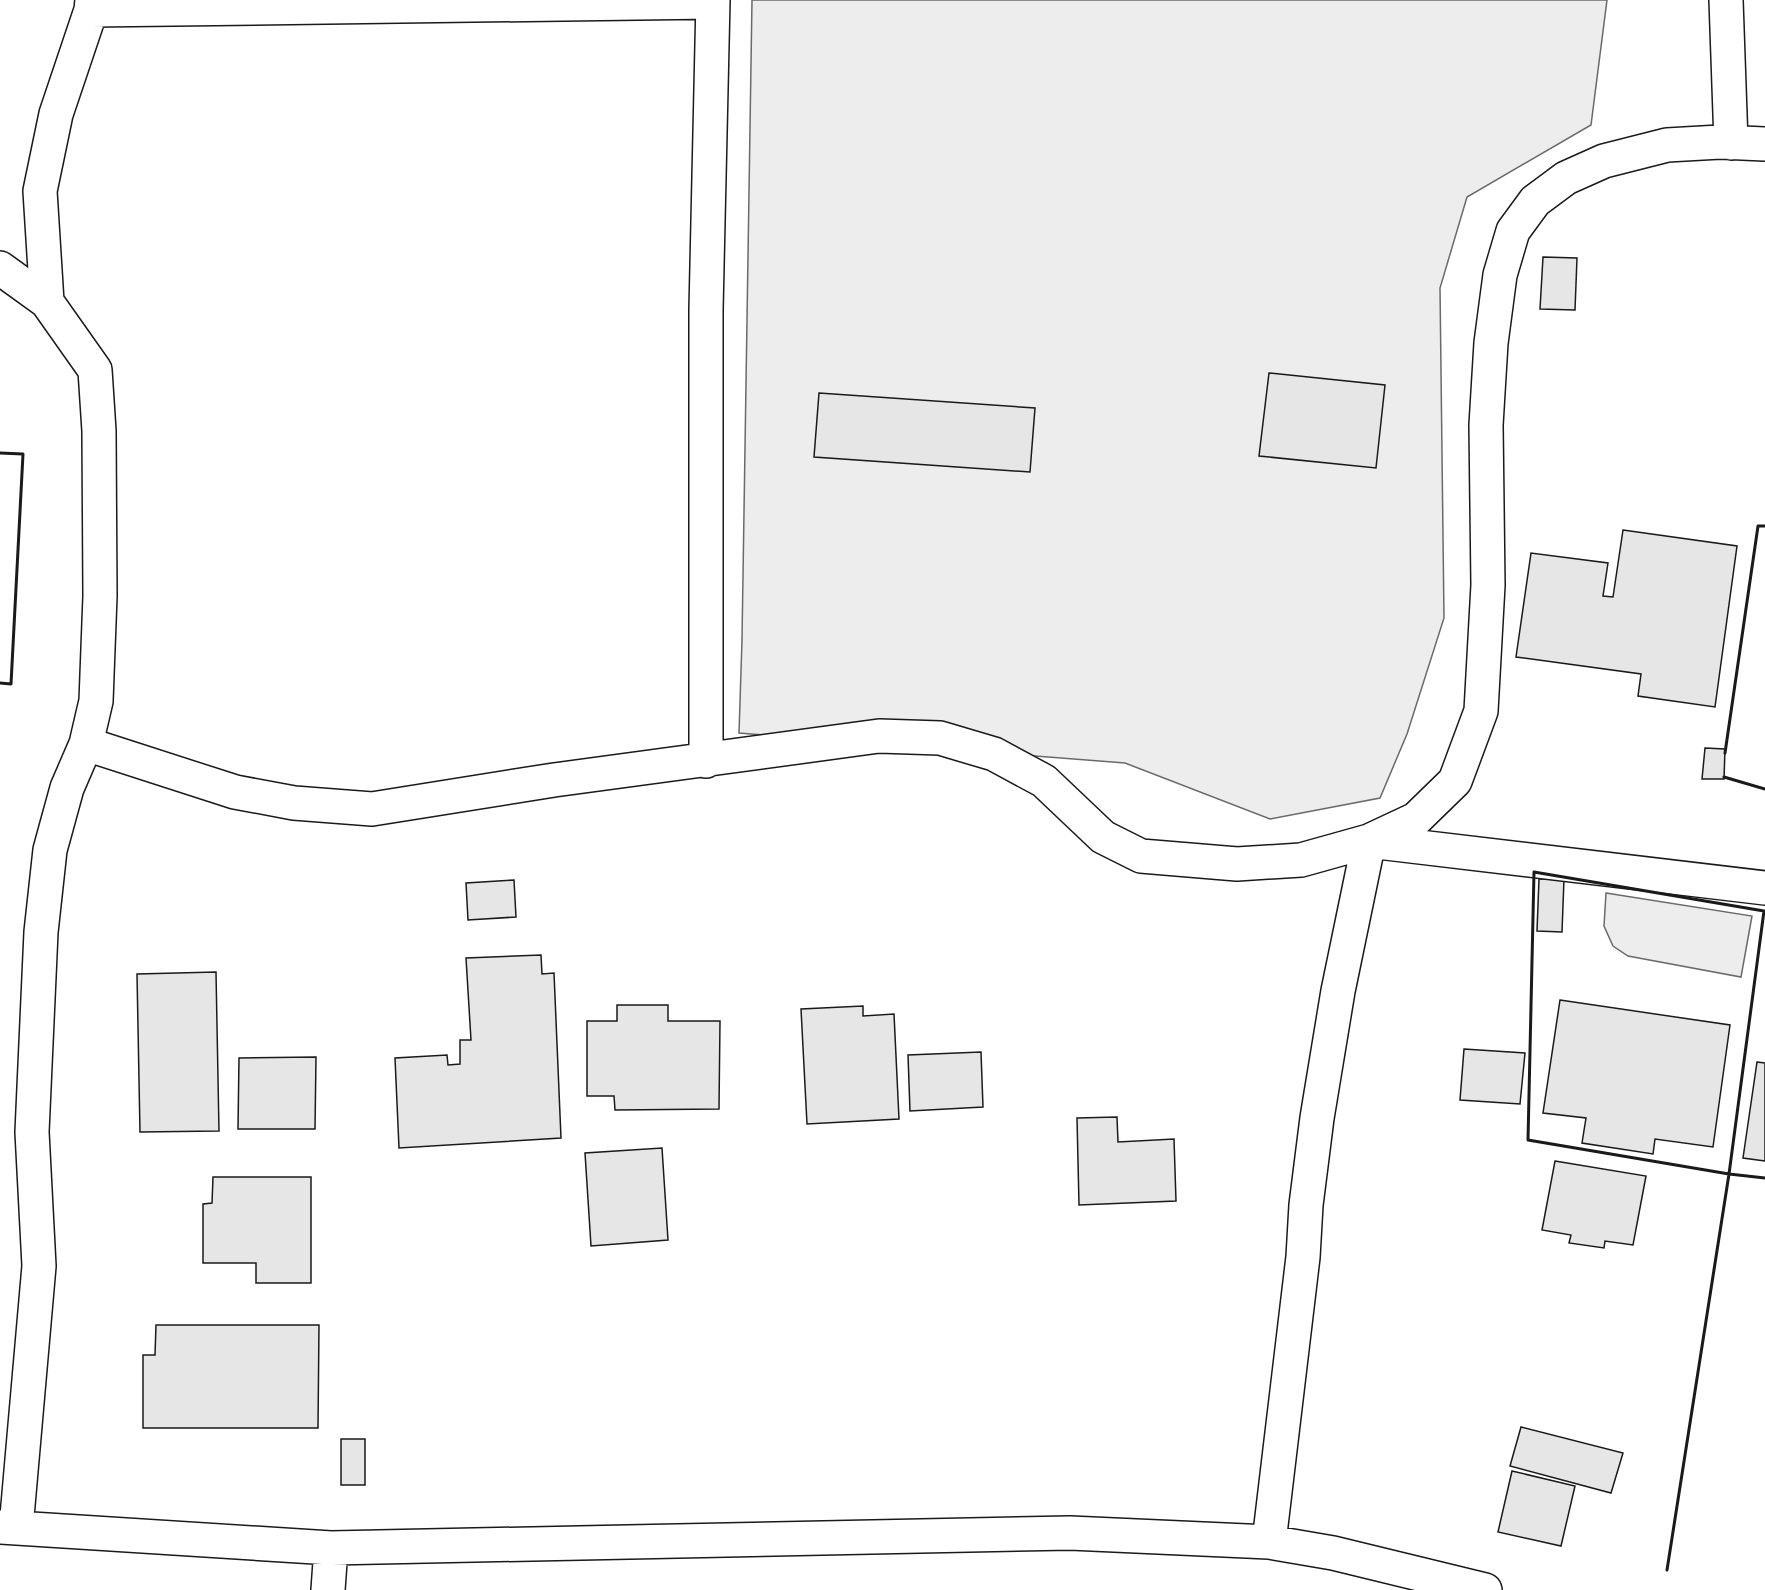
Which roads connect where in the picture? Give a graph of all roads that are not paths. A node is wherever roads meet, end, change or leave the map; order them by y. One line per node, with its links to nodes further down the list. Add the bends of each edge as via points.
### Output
1 (1726, 0): 4 (street)
2 (713, 1): 3 (street); 9 (street, via 706,310)
3 (91, 5): 7 (street, via 56,114 40,191)
4 (1731, 143): 5 (street); 10 (street, via 1667,145 1604,162 1566,178 1535,201 1512,231 1500,275 1490,355 1486,425 1488,585 1481,711 1455,781 1416,819)
5 (1765, 144)
6 (0, 268): 7 (street)
7 (47, 302): 8 (street, via 95,370 100,596 96,701)
8 (86, 744): 9 (street, via 235,792 294,803 372,810 554,780); 12 (street, via 50,850 41,932 32,1132 39,1266)
9 (706, 761): 10 (street, via 879,736 940,738 994,754 1044,781 1103,837 1141,856 1237,864 1301,860)
10 (1369, 841): 11 (street); 13 (street, via 1317,1118)
11 (1765, 888)
12 (8, 1527): 14 (street)
13 (1269, 1542): 14 (street, via 1070,1533); 16 (street, via 1333,1553)
14 (331, 1548): 15 (street)
15 (328, 1590)
16 (1485, 1590)

